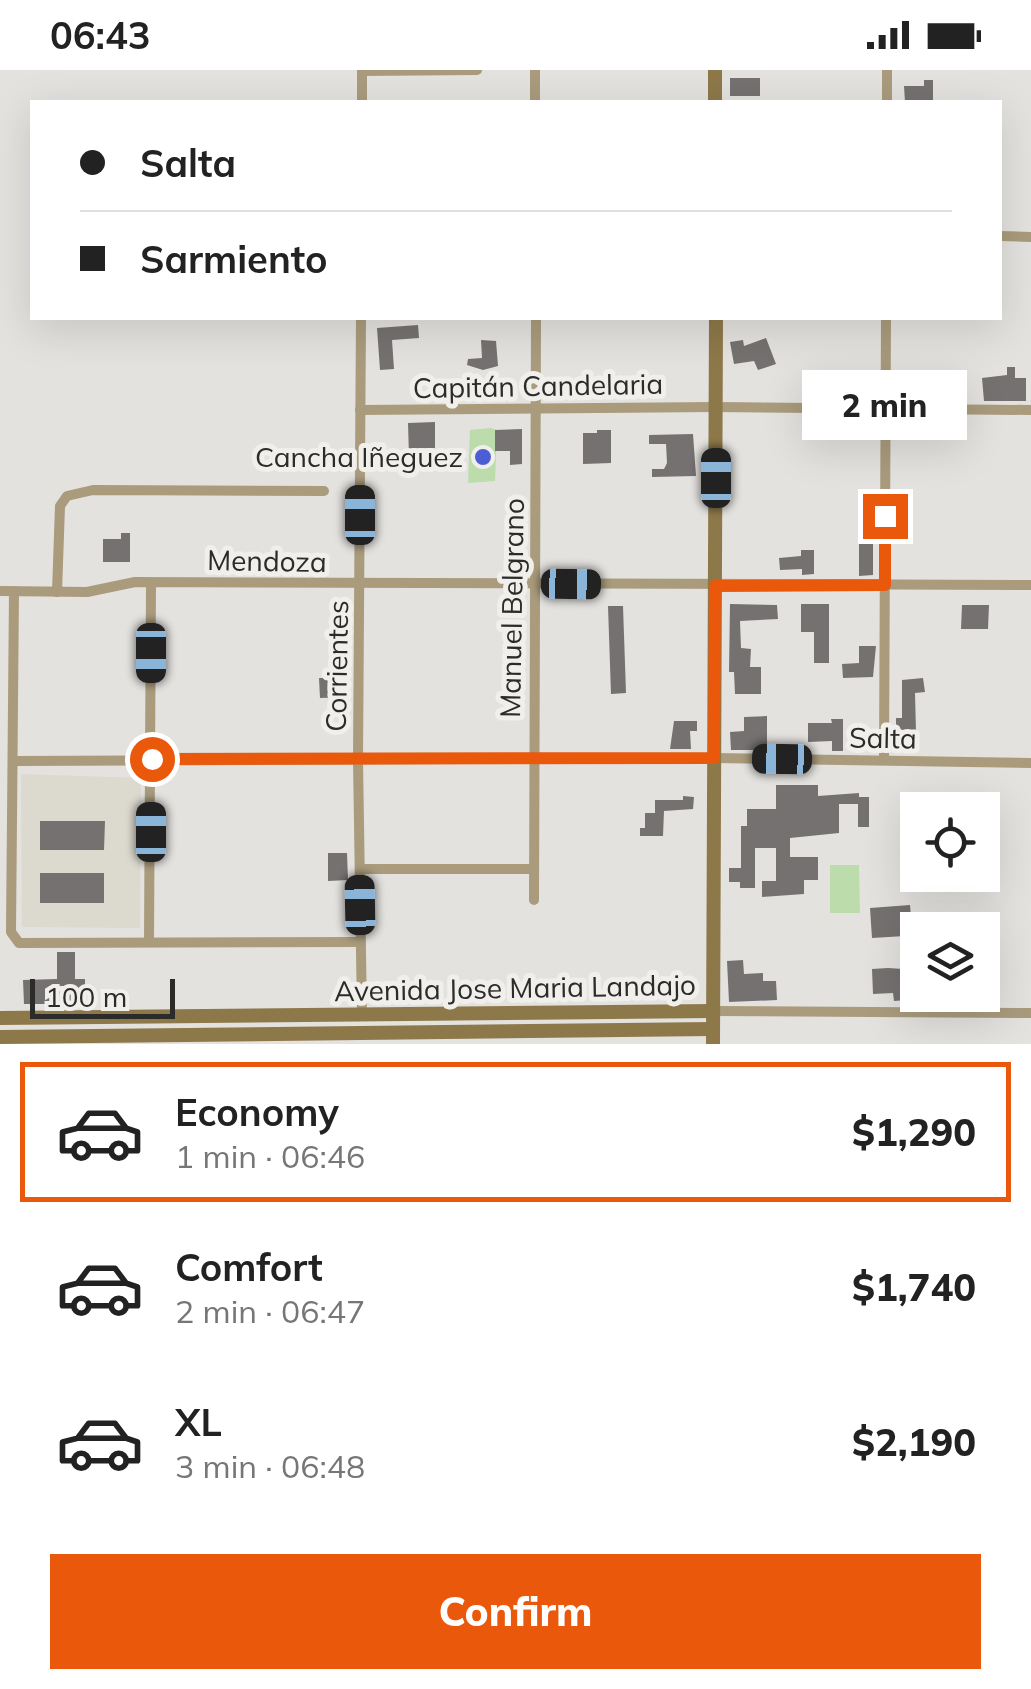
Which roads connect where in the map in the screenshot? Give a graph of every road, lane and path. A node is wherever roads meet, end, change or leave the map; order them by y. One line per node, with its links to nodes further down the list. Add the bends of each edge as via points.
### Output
1 (477, 70): 5 (street)
2 (535, 70): 7 (street)
3 (715, 70): 8 (street)
4 (888, 70): 9 (street)
5 (362, 71): 6 (street)
6 (362, 100)
7 (535, 100)
8 (714, 100)
9 (887, 100)
10 (1002, 236): 11 (street)
11 (1031, 237)
12 (361, 320): 18 (street, Corrientes)
13 (536, 320): 17 (street, Manuel Belgrano)
14 (716, 320): 16 (street)
15 (886, 320): 19 (street)
16 (716, 407): 17 (street, Capitán Candelaria); 19 (street, Capitán Candelaria); 27 (street)
17 (536, 409): 18 (street, Capitán Candelaria); 24 (street, Manuel Belgrano)
18 (360, 410): 23 (street, Corrientes)
19 (886, 410): 20 (street, Capitán Candelaria); 25 (street)
20 (1031, 410)
21 (324, 492): 30 (street, via 93,490 67,496 60,506)
22 (150, 582): 23 (street, Mendoza); 30 (street, Mendoza); 32 (street)
23 (360, 584): 24 (street, Mendoza); 33 (street, Corrientes)
24 (535, 584): 27 (street, Mendoza); 34 (street, Manuel Belgrano)
25 (885, 585): 26 (street, Mendoza); 27 (street, Mendoza); 35 (street)
26 (1031, 585)
27 (715, 586): 31 (street)
28 (0, 591): 29 (street, Mendoza)
29 (14, 591): 30 (street, Mendoza); 36 (street)
30 (57, 592)
31 (714, 758): 34 (street, Salta); 35 (street, Salta); 43 (street)
32 (152, 759): 33 (street, Salta); 36 (street, Salta); 41 (street)
33 (358, 760): 34 (street, Salta); 38 (street, Corrientes)
34 (532, 760): 39 (street, Manuel Belgrano)
35 (884, 760): 37 (street, Salta)
36 (14, 761): 41 (street, via 11,932 18,943)
37 (1031, 763)
38 (360, 869): 39 (street); 42 (street, Corrientes)
39 (533, 869): 40 (street, Manuel Belgrano)
40 (534, 900)
41 (149, 942): 42 (street)
42 (360, 942): 45 (street, Corrientes)
43 (713, 1012): 44 (street, Avenida Jose Maria Landajo); 45 (street, Avenida Jose Maria Landajo); 48 (street)
44 (1031, 1013)
45 (362, 1015): 46 (street, Avenida Jose Maria Landajo)
46 (0, 1018)
47 (0, 1036): 49 (street, Avenida Jose Maria Landajo)
48 (713, 1036): 49 (street, Avenida Jose Maria Landajo)
49 (362, 1038)

